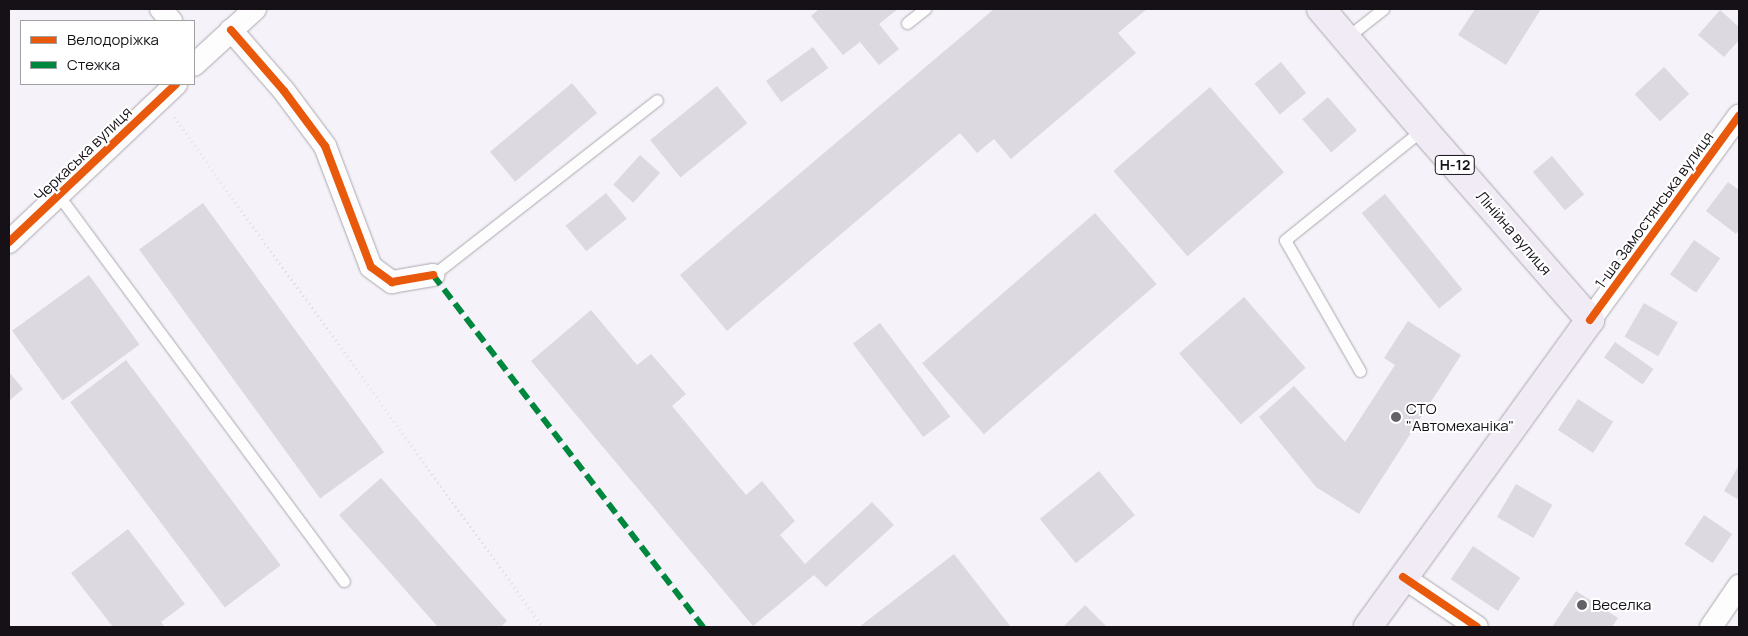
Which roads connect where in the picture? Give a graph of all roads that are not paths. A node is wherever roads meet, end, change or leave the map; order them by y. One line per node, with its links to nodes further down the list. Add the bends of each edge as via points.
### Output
1 (161, 9): 6 (street)
2 (255, 9): 8 (street)
3 (925, 9): 7 (lane)
4 (1321, 9): 9 (main road, Лінійна вулиця / Н-12)
5 (1383, 9): 9 (lane)
6 (170, 20)
7 (907, 23)
8 (231, 30): 10 (street); 17 (street, via 284,91 325,146 371,267 392,282)
9 (1346, 38): 14 (main road, Лінійна вулиця / Н-12)
10 (196, 57)
11 (168, 91): 15 (street, Черкаська вулиця)
12 (657, 100): 17 (lane)
13 (1739, 116): 18 (street, 1-ша Замостянська вулиця)
14 (1422, 129): 18 (main road, Лінійна вулиця / Н-12); 19 (lane, via 1285,240)
15 (59, 196): 16 (street, Черкаська вулиця); 21 (lane)
16 (9, 242)
17 (432, 275)
18 (1590, 320): 20 (main road, 1-ша Замостянська вулиця)
19 (1360, 371)
20 (1403, 577): 23 (main road, 1-ша Замостянська вулиця); 24 (street)
21 (344, 581)
22 (1739, 586): 25 (street)
23 (1368, 627)
24 (1477, 627)
25 (1711, 627)

